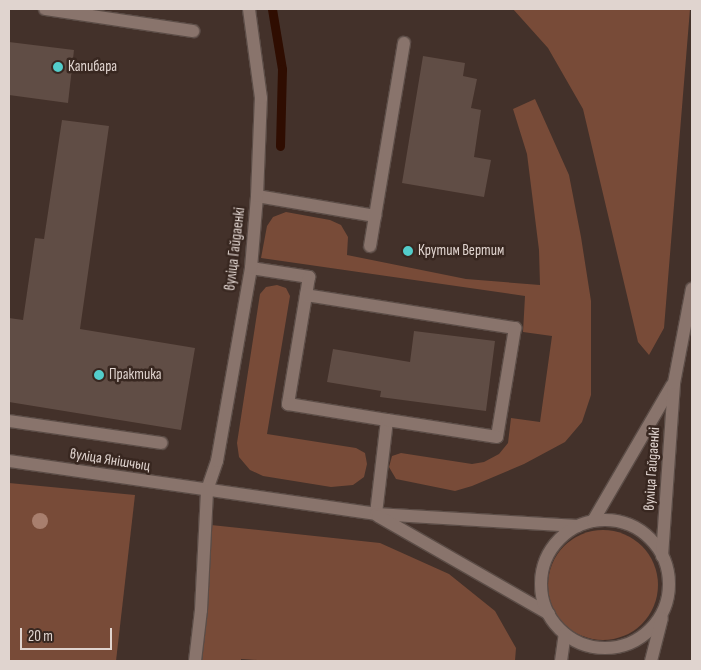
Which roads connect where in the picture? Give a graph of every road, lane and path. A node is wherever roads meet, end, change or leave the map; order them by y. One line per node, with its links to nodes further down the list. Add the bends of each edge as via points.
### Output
1 (45, 9): 3 (street)
2 (249, 9): 5 (street, вуліца Гайдаенкі, via 261,98)
3 (193, 31)
4 (404, 43): 6 (street)
5 (257, 196): 6 (street); 8 (street, вуліца Гайдаенкі)
6 (375, 216): 7 (street)
7 (370, 246)
8 (251, 268): 10 (street, via 309,277); 16 (street, вуліца Гайдаенкі, via 217,461)
9 (692, 289): 11 (street, вуліца Гайдаенкі)
10 (306, 295): 12 (street, via 288,404); 12 (street, via 515,328 498,437)
11 (674, 383): 18 (street, вуліца Гайдаенкі); 20 (street, вуліца Гайдаенкі)
12 (387, 420): 17 (street)
13 (9, 421): 14 (street)
14 (161, 443)
15 (9, 462): 16 (street, вуліца Янішчыц)
16 (207, 490): 17 (street, вуліца Янішчыц); 24 (street)
17 (376, 514): 19 (street, вуліца Янішчыц); 22 (street)
18 (593, 521): 19 (street); 20 (street, via 610,520 639,530 653,542)
19 (578, 526): 22 (street, via 564,534 546,560 541,592)
20 (662, 556): 21 (street, via 668,573)
21 (664, 608): 23 (street, via 656,623 628,644 612,648 595,647 579,643); 26 (street)
22 (549, 614): 23 (street)
23 (565, 634): 25 (street)
24 (195, 661)
25 (562, 661)
26 (650, 661)

